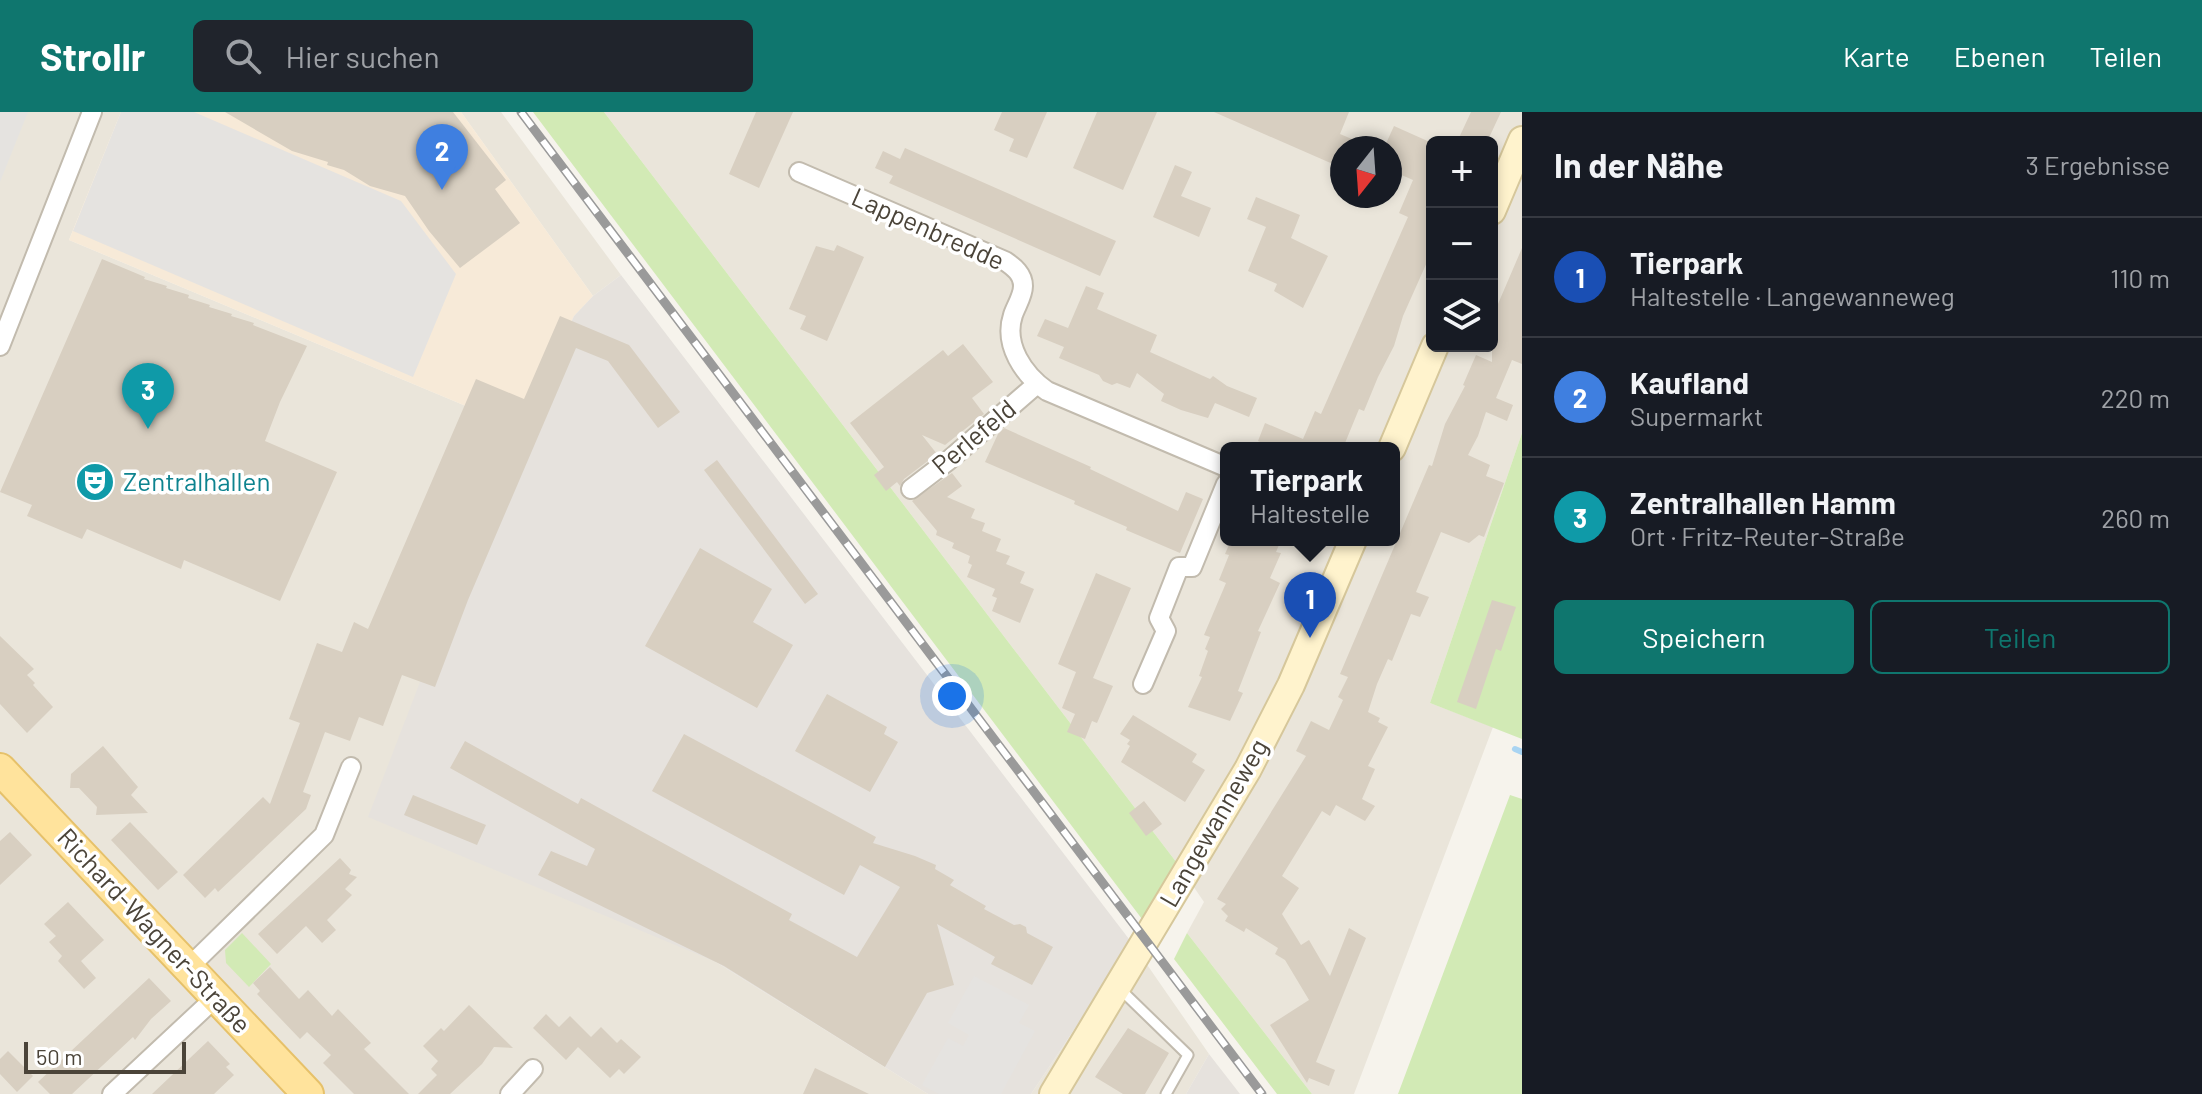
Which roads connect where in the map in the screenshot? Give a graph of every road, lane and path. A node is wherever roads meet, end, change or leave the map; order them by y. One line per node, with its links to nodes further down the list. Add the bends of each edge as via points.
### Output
1 (92, 112): 5 (street)
2 (1522, 140): 4 (street)
3 (799, 172): 7 (street, Lappenbredde, via 1015,268 1023,287 1010,332 1018,361)
4 (1493, 208)
5 (0, 346)
6 (1432, 352): 8 (street)
7 (1037, 384): 9 (street, Lappenbredde); 10 (street, Perlefeld)
8 (1395, 442)
9 (1220, 464)
10 (911, 489)
11 (1220, 499): 13 (street, via 1192,567 1179,567 1159,618 1166,631)
12 (1350, 546): 17 (street, Langewanneweg, via 1253,759)
13 (1143, 684)
14 (351, 767): 16 (street, via 324,835)
15 (5, 784): 16 (main road, Richard-Wagner-Straße)
16 (188, 968): 18 (main road, Richard-Wagner-Straße)
17 (1117, 986): 23 (street, Langewanneweg); 24 (lane, via 1188,1055)
18 (216, 997): 20 (street); 21 (main road, Richard-Wagner-Straße)
19 (533, 1069): 22 (street)
20 (112, 1094)
21 (308, 1094)
22 (510, 1094)
23 (1053, 1094)
24 (1166, 1094)

